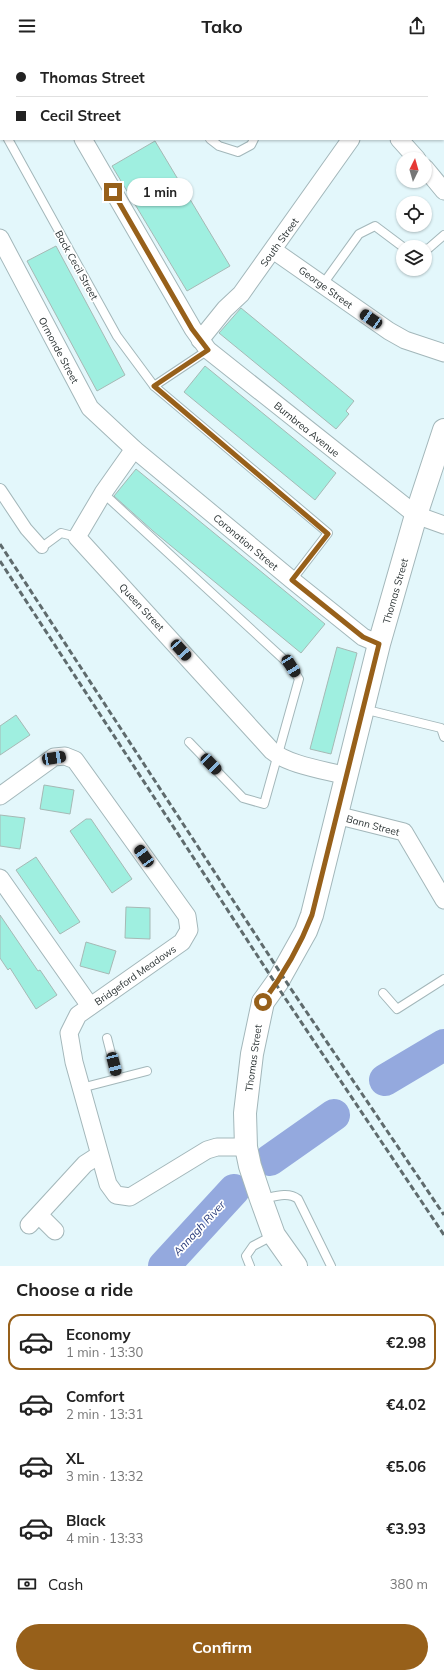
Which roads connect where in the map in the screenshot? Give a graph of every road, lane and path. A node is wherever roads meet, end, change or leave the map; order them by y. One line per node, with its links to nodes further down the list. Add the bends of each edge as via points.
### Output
1 (9, 140): 18 (lane, Back Cecil Street, via 116,336)
2 (84, 140): 16 (street)
3 (211, 140): 4 (lane, via 219,146 238,152 251,145)
4 (254, 140)
5 (351, 140): 14 (street, South Street)
6 (400, 140): 7 (street)
7 (411, 152)
8 (432, 176): 9 (street)
9 (444, 191)
10 (444, 235): 13 (lane)
11 (0, 238): 20 (street, Ormonde Street, via 90,408)
12 (396, 242): 15 (lane, via 375,226 358,234)
13 (432, 245)
14 (273, 250): 15 (street, George Street); 16 (street, South Street, via 241,294 225,309)
15 (323, 284): 17 (street, George Street, via 404,340)
16 (204, 345): 18 (lane); 23 (street, Burnbrea Avenue)
17 (444, 353)
18 (154, 386): 27 (lane, Back Cecil Street, via 328,534)
19 (444, 430): 23 (main road, Thomas Street)
20 (134, 449): 22 (street); 27 (street, Coronation Street)
21 (0, 490): 26 (street, via 26,529)
22 (104, 493): 25 (street); 32 (lane, via 291,666 299,679)
23 (416, 516): 24 (street); 28 (main road, Thomas Street)
24 (444, 525)
25 (77, 537): 26 (lane, via 61,533); 32 (street, Queen Street)
26 (42, 547)
27 (292, 580): 28 (street, Coronation Street, via 363,637)
28 (379, 644): 29 (main road, Thomas Street)
29 (363, 709): 30 (lane, via 441,728); 33 (main road, Thomas Street)
30 (444, 737)
31 (189, 742): 32 (lane, via 243,798 264,804)
32 (277, 755): 33 (street)
33 (346, 776): 35 (main road, Thomas Street)
34 (0, 796): 40 (street, Bridgeford Meadows, via 54,758 65,756 75,760 187,916 189,930 182,942)
35 (336, 815): 37 (street, Bann Street, via 404,832); 46 (main road, Thomas Street, via 310,920 278,981 263,1002 257,1023 246,1113)
36 (0, 878): 40 (street, Bridgeford Meadows)
37 (444, 900)
38 (444, 979): 39 (lane, via 397,1009)
39 (383, 994)
40 (90, 1006): 44 (street, Bridgeford Meadows, via 78,1015 69,1033)
41 (107, 1038): 43 (lane)
42 (147, 1070): 43 (lane)
43 (117, 1077): 44 (lane)
44 (82, 1088): 45 (street, Bridgeford Meadows)
45 (99, 1156): 46 (street, Bridgeford Meadows, via 108,1184 116,1195 130,1196 207,1150 217,1147); 48 (street, via 85,1164 34,1220)
46 (248, 1157): 47 (main road, Thomas Street)
47 (261, 1200): 49 (main road, Thomas Street); 52 (lane, via 286,1194 298,1199)
48 (55, 1231)
49 (274, 1235): 50 (lane, via 253,1246 246,1256); 51 (main road, Thomas Street)
50 (250, 1266)
51 (296, 1266)
52 (331, 1266)

